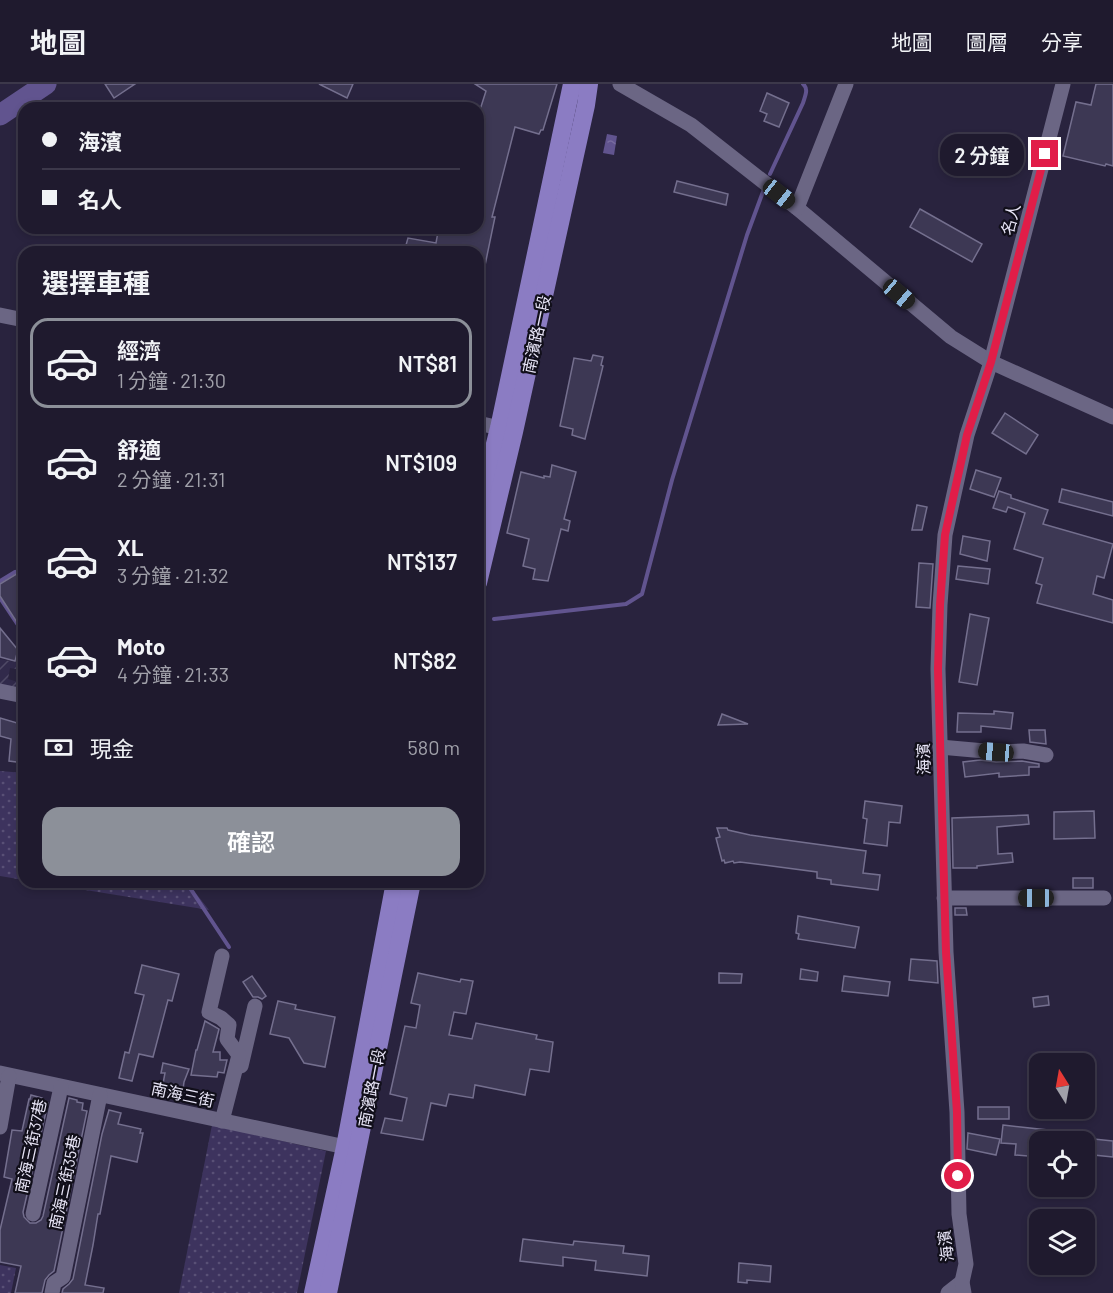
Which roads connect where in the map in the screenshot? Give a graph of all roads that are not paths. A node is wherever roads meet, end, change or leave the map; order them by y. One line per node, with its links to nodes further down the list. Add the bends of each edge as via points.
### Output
1 (572, 84): 12 (main road, 南濱路一段)
2 (589, 84): 12 (main road, 南濱路一段)
3 (620, 84): 6 (street, via 691,125)
4 (846, 84): 6 (street)
5 (1063, 84): 9 (street, 名人)
6 (797, 208): 9 (street, via 951,337)
7 (0, 315): 8 (street)
8 (18, 319)
9 (991, 362): 10 (street); 17 (street, 海濱, via 967,435 945,535 938,658)
10 (1113, 417)
11 (484, 424): 12 (street)
12 (506, 430): 13 (main road, 南濱路一段); 14 (main road, 南濱路一段)
13 (484, 494)
14 (484, 550)
15 (0, 691): 16 (street)
16 (18, 695)
17 (940, 747): 18 (street); 21 (street, 海濱)
18 (1046, 755)
19 (394, 888): 30 (main road, 南濱路一段)
20 (411, 888): 30 (main road, 南濱路一段)
21 (944, 898): 22 (street); 32 (street, 海濱, via 959,1214 966,1264)
22 (1104, 898)
23 (222, 956): 28 (street, via 209,1012 230,1025 227,1039 239,1054)
24 (255, 1006): 28 (street)
25 (5, 1075): 26 (street, 南海三街); 29 (street)
26 (61, 1087): 27 (street, 南海三街); 31 (street, 南海三街37巷)
27 (100, 1095): 28 (street, 南海三街); 33 (street, 南海三街35巷, via 63,1277 54,1283)
28 (225, 1121): 30 (street, 南海三街)
29 (0, 1127)
30 (352, 1148): 34 (main road, 南濱路一段); 35 (main road, 南濱路一段)
31 (33, 1214)
32 (963, 1287): 36 (street)
33 (52, 1293)
34 (314, 1293)
35 (328, 1293)
36 (948, 1293)

